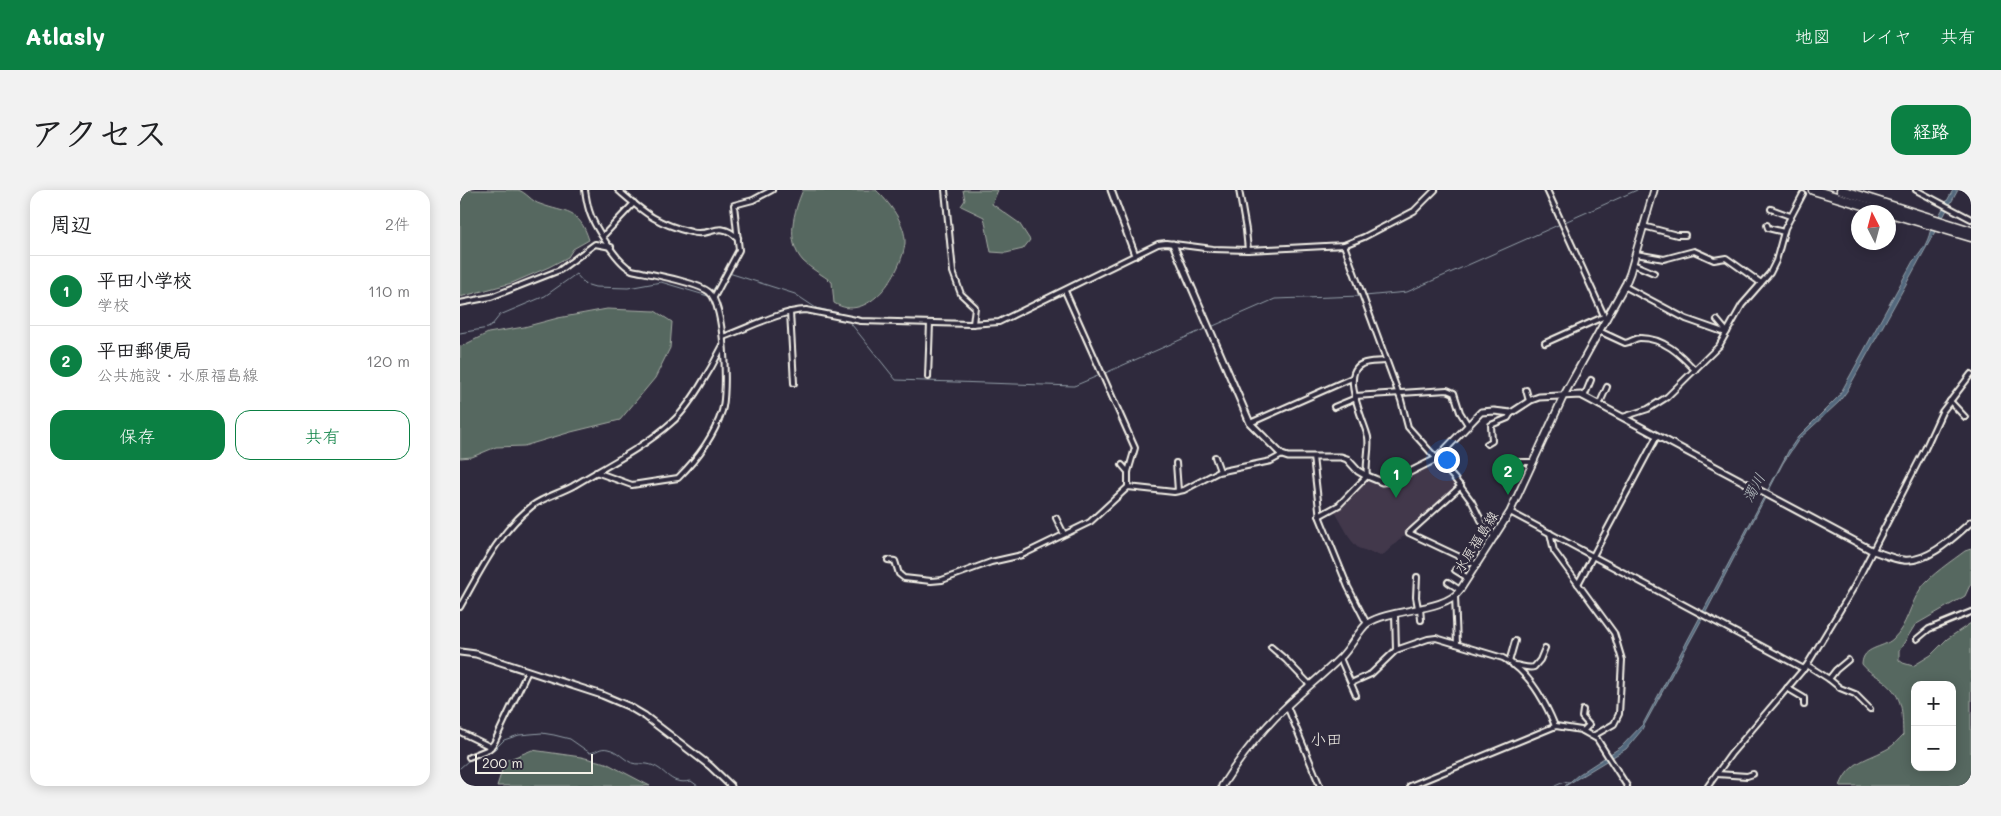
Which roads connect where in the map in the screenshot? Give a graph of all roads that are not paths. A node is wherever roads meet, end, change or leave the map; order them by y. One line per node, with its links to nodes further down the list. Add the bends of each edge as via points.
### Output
1 (585, 190): 27 (street, via 589,211)
2 (618, 190): 14 (street)
3 (772, 190): 29 (street, via 734,205)
4 (945, 190): 47 (street, via 953,272 961,294 975,307)
5 (1111, 190): 35 (street)
6 (1238, 190): 33 (street)
7 (1435, 190): 31 (street, via 1414,211)
8 (1547, 190): 44 (street)
9 (1654, 190): 23 (main road, 水原福島線)
10 (1813, 190): 15 (highway)
11 (1841, 190): 16 (highway)
12 (1916, 190): 20 (street)
13 (1803, 194): 19 (street)
14 (634, 204): 27 (street); 29 (street, via 661,223 697,234 724,229)
15 (1875, 205)
16 (1882, 205)
17 (1771, 209): 19 (street)
18 (1896, 210): 22 (highway)
19 (1790, 216): 25 (street)
20 (1971, 218)
21 (1767, 225): 25 (street)
22 (1944, 225): 24 (highway); 28 (highway)
23 (1643, 226): 26 (street); 34 (main road, 水原福島線)
24 (1971, 231)
25 (1784, 232): 38 (street, via 1776,261)
26 (1685, 234)
27 (603, 236): 32 (street)
28 (1971, 237)
29 (738, 238): 41 (street, via 739,250)
30 (1172, 244): 33 (street); 35 (street, via 1158,244); 73 (street)
31 (1344, 245): 33 (street); 53 (street)
32 (611, 247): 41 (street, via 627,268 697,286); 42 (street, via 595,244 560,270 490,297)
33 (1248, 250)
34 (1636, 254): 36 (main road, 水原福島線); 38 (street, via 1664,259 1694,251 1714,260 1726,258)
35 (1135, 255): 40 (street)
36 (1633, 264): 37 (street); 39 (main road, 水原福島線)
37 (1654, 273)
38 (1761, 283): 49 (street, via 1742,305)
39 (1624, 286): 44 (main road, 水原福島線); 49 (street, via 1686,319)
40 (1065, 291): 47 (street, via 1005,321); 87 (street, via 1133,442 1135,448)
41 (714, 297): 50 (street)
42 (460, 302)
43 (790, 312): 46 (street, via 806,310 861,321); 50 (street); 59 (street)
44 (1605, 318): 48 (main road, 水原福島線); 51 (street)
45 (1717, 320): 49 (street)
46 (930, 323): 47 (street); 56 (street)
47 (973, 324)
48 (1599, 331): 54 (street, via 1625,342 1640,338 1665,344); 63 (main road, 水原福島線)
49 (1726, 332): 54 (street, via 1719,346)
50 (723, 337): 52 (street)
51 (1545, 344)
52 (723, 345): 86 (street, via 686,408 672,423); 86 (street, via 722,411 705,445 678,478 632,485)
53 (1385, 361): 57 (street, via 1359,366); 62 (street)
54 (1695, 370): 72 (street, via 1658,403)
55 (1971, 374): 67 (street)
56 (928, 377)
57 (1352, 378): 64 (street); 73 (street)
58 (1591, 380): 65 (street)
59 (794, 383)
60 (1607, 388): 68 (street)
61 (1526, 390): 66 (street)
62 (1398, 392): 64 (street); 74 (street, via 1452,391); 80 (street, via 1408,427)
63 (1564, 395): 65 (street); 66 (street); 82 (main road, 水原福島線)
64 (1356, 397): 69 (street); 88 (street, via 1368,441)
65 (1584, 397): 68 (street)
66 (1529, 401): 70 (street)
67 (1950, 401): 71 (street); 99 (street)
68 (1599, 405): 72 (street)
69 (1334, 407)
70 (1511, 412): 74 (street, via 1481,412); 76 (street, via 1508,418 1491,425 1492,441)
71 (1965, 417)
72 (1623, 418): 75 (street)
73 (1250, 423): 77 (street)
74 (1468, 425): 80 (street)
75 (1657, 436): 99 (street); 100 (street)
76 (1487, 444)
77 (1282, 455): 79 (street); 85 (street, via 1271,461)
78 (1216, 457): 85 (street)
79 (1313, 457): 88 (street, via 1347,459); 93 (street)
80 (1436, 458): 88 (street, via 1392,481 1382,482); 89 (street)
81 (1513, 462): 82 (street)
82 (1533, 462): 92 (main road, 水原福島線)
83 (1176, 463): 91 (street)
84 (1122, 465): 87 (street)
85 (1220, 471): 91 (street)
86 (596, 472): 110 (street, via 533,506 506,530 491,550)
87 (1128, 472): 90 (street)
88 (1367, 476): 93 (street, via 1339,505)
89 (1461, 486): 98 (street, via 1483,524); 102 (street, via 1409,533)
90 (1128, 487): 91 (street); 97 (street, via 1090,522)
91 (1178, 491)
92 (1510, 512): 96 (street); 98 (main road, 水原福島線)
93 (1320, 516): 115 (street, via 1348,588)
94 (1056, 518): 97 (street)
95 (1971, 522): 99 (street, via 1933,552 1915,559 1903,560)
96 (1550, 533): 100 (street); 107 (street, via 1553,549)
97 (1064, 534): 101 (street, via 1034,551 942,580 904,578 899,574 895,561)
98 (1495, 537): 102 (main road, 水原福島線)
99 (1873, 550): 127 (street)
100 (1594, 556): 107 (street); 127 (street)
101 (888, 560)
102 (1477, 565): 105 (main road, 水原福島線)
103 (1455, 570): 105 (street)
104 (1417, 577): 111 (street)
105 (1468, 578): 108 (main road, 水原福島線)
106 (1448, 582): 108 (street)
107 (1578, 584): 141 (street, via 1614,633 1623,667 1616,722)
108 (1460, 590): 109 (main road, 水原福島線)
109 (1455, 596): 111 (main road, 水原福島線); 118 (street)
110 (460, 607)
111 (1419, 608): 113 (main road, 水原福島線); 114 (street)
112 (1971, 612): 116 (street, via 1929,629)
113 (1395, 614): 115 (main road, 水原福島線); 121 (street)
114 (1421, 620)
115 (1367, 624): 123 (main road)
116 (1917, 639)
117 (1515, 641): 125 (street)
118 (1457, 644): 121 (street, via 1431,638); 125 (street)
119 (1271, 647): 131 (street)
120 (1545, 648): 126 (street, via 1534,667)
121 (1396, 650): 130 (street, via 1371,674)
122 (460, 652): 128 (street)
123 (1340, 658): 130 (street); 131 (main road)
124 (1848, 660): 129 (street)
125 (1509, 662): 126 (street)
126 (1513, 665): 138 (street, via 1540,694)
127 (1805, 667): 129 (street); 132 (street)
128 (528, 671): 142 (street); 146 (street, via 628,706 702,760)
129 (1829, 679): 136 (street, via 1855,694)
130 (1351, 683): 133 (street)
131 (1310, 686): 135 (main road)
132 (1787, 688): 134 (street, via 1804,698); 144 (street)
133 (1356, 695)
134 (1804, 705)
135 (1287, 706): 147 (main road, via 1243,754); 148 (street)
136 (1870, 709)
137 (1583, 710): 139 (street, via 1582,717 1589,725)
138 (1555, 726): 139 (street); 149 (street)
139 (1584, 731): 141 (street)
140 (460, 732): 142 (street)
141 (1593, 736): 150 (street, via 1607,752)
142 (491, 747): 143 (street)
143 (469, 757)
144 (1717, 774): 145 (street); 151 (street)
145 (1753, 774)
146 (731, 786)
147 (1222, 786)
148 (1320, 786)
149 (1410, 786)
150 (1627, 786)
151 (1708, 786)

